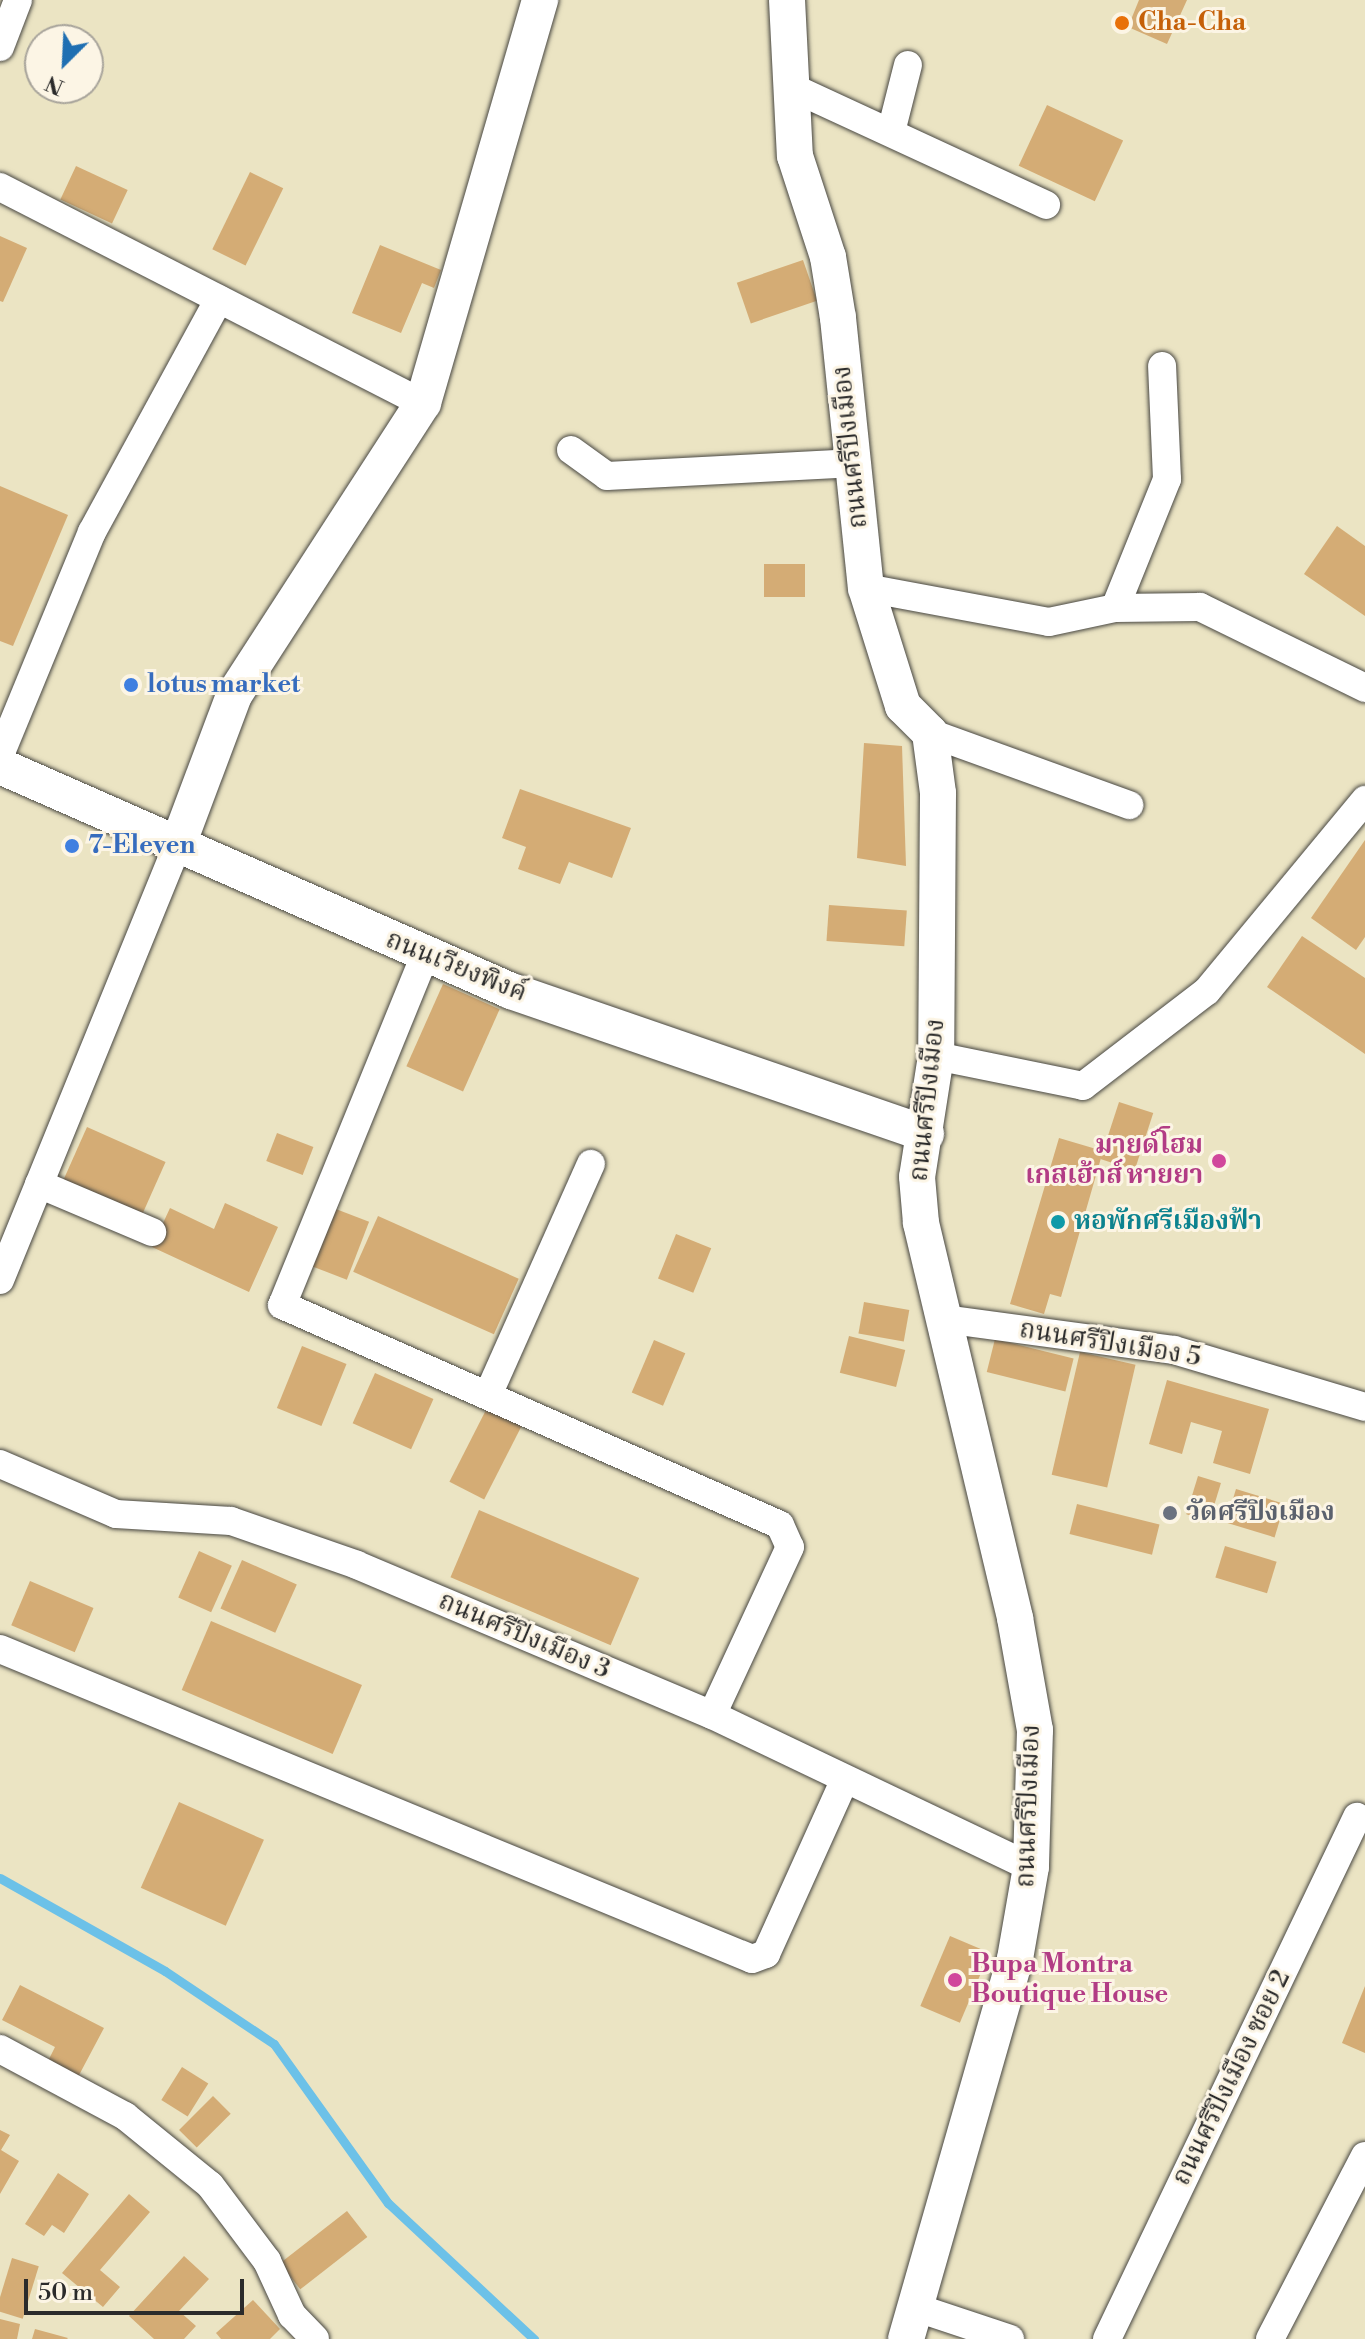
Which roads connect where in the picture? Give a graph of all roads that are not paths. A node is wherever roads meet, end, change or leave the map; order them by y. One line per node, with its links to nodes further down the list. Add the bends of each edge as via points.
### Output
1 (18, 0): 4 (street)
2 (540, 0): 12 (street)
3 (787, 0): 6 (street, ถนนศรีปิงเมือง)
4 (0, 47)
5 (908, 65): 7 (street)
6 (791, 87): 7 (street); 14 (street, ถนนศรีปิงเมือง, via 795,156 835,303)
7 (891, 132): 9 (street)
8 (0, 187): 10 (street)
9 (1046, 205)
10 (219, 299): 12 (street); 19 (street, via 92,532)
11 (1162, 366): 16 (street, via 1167,479)
12 (423, 403): 23 (street, via 234,695)
13 (571, 450): 14 (street, via 602,475)
14 (851, 463): 15 (street, ถนนศรีปิงเมือง)
15 (866, 588): 16 (street, via 1049,622); 18 (street, ถนนศรีปิงเมือง, via 903,706)
16 (1115, 608): 17 (street, via 1200,607)
17 (1365, 688)
18 (930, 733): 22 (street); 25 (street, ถนนศรีปิงเมือง, via 938,793)
19 (0, 755)
20 (0, 766): 23 (street, ถนนเวียงพิงค์)
21 (1365, 800): 25 (street, via 1207,991 1083,1086)
22 (1129, 805)
23 (177, 847): 24 (street, ถนนเวียงพิงค์); 28 (street)
24 (425, 955): 26 (street, ถนนเวียงพิงค์); 32 (street, via 282,1305)
25 (936, 1056): 26 (street, ถนนศรีปิงเมือง)
26 (926, 1134): 31 (street, ถนนศรีปิงเมือง, via 917,1177 921,1223)
27 (591, 1164): 32 (street)
28 (39, 1184): 29 (street); 30 (street)
29 (152, 1232)
30 (0, 1280)
31 (944, 1319): 33 (street, ถนนศรีปิงเมือง 5, via 1174,1350); 39 (street, ถนนศรีปิงเมือง, via 1035,1730)
32 (488, 1395): 36 (street, via 780,1525 790,1547)
33 (1365, 1407)
34 (0, 1464): 36 (street, ถนนศรีปิงเมือง 3, via 116,1514 231,1521 343,1560)
35 (0, 1649): 37 (street, via 752,1959 766,1954)
36 (712, 1715): 37 (street, ถนนศรีปิงเมือง 3)
37 (844, 1781): 39 (street, ถนนศรีปิงเมือง 3)
38 (1357, 1817): 45 (street, ถนนศรีปิงเมือง ซอย 2)
39 (1031, 1867): 42 (street, ถนนศรีปิงเมือง, via 1015,1959)
40 (0, 2049): 43 (street, via 125,2116 210,2185 267,2261 292,2315)
41 (1365, 2156): 46 (street)
42 (911, 2324): 44 (street)
43 (315, 2339)
44 (1010, 2339)
45 (1107, 2339)
46 (1270, 2339)

